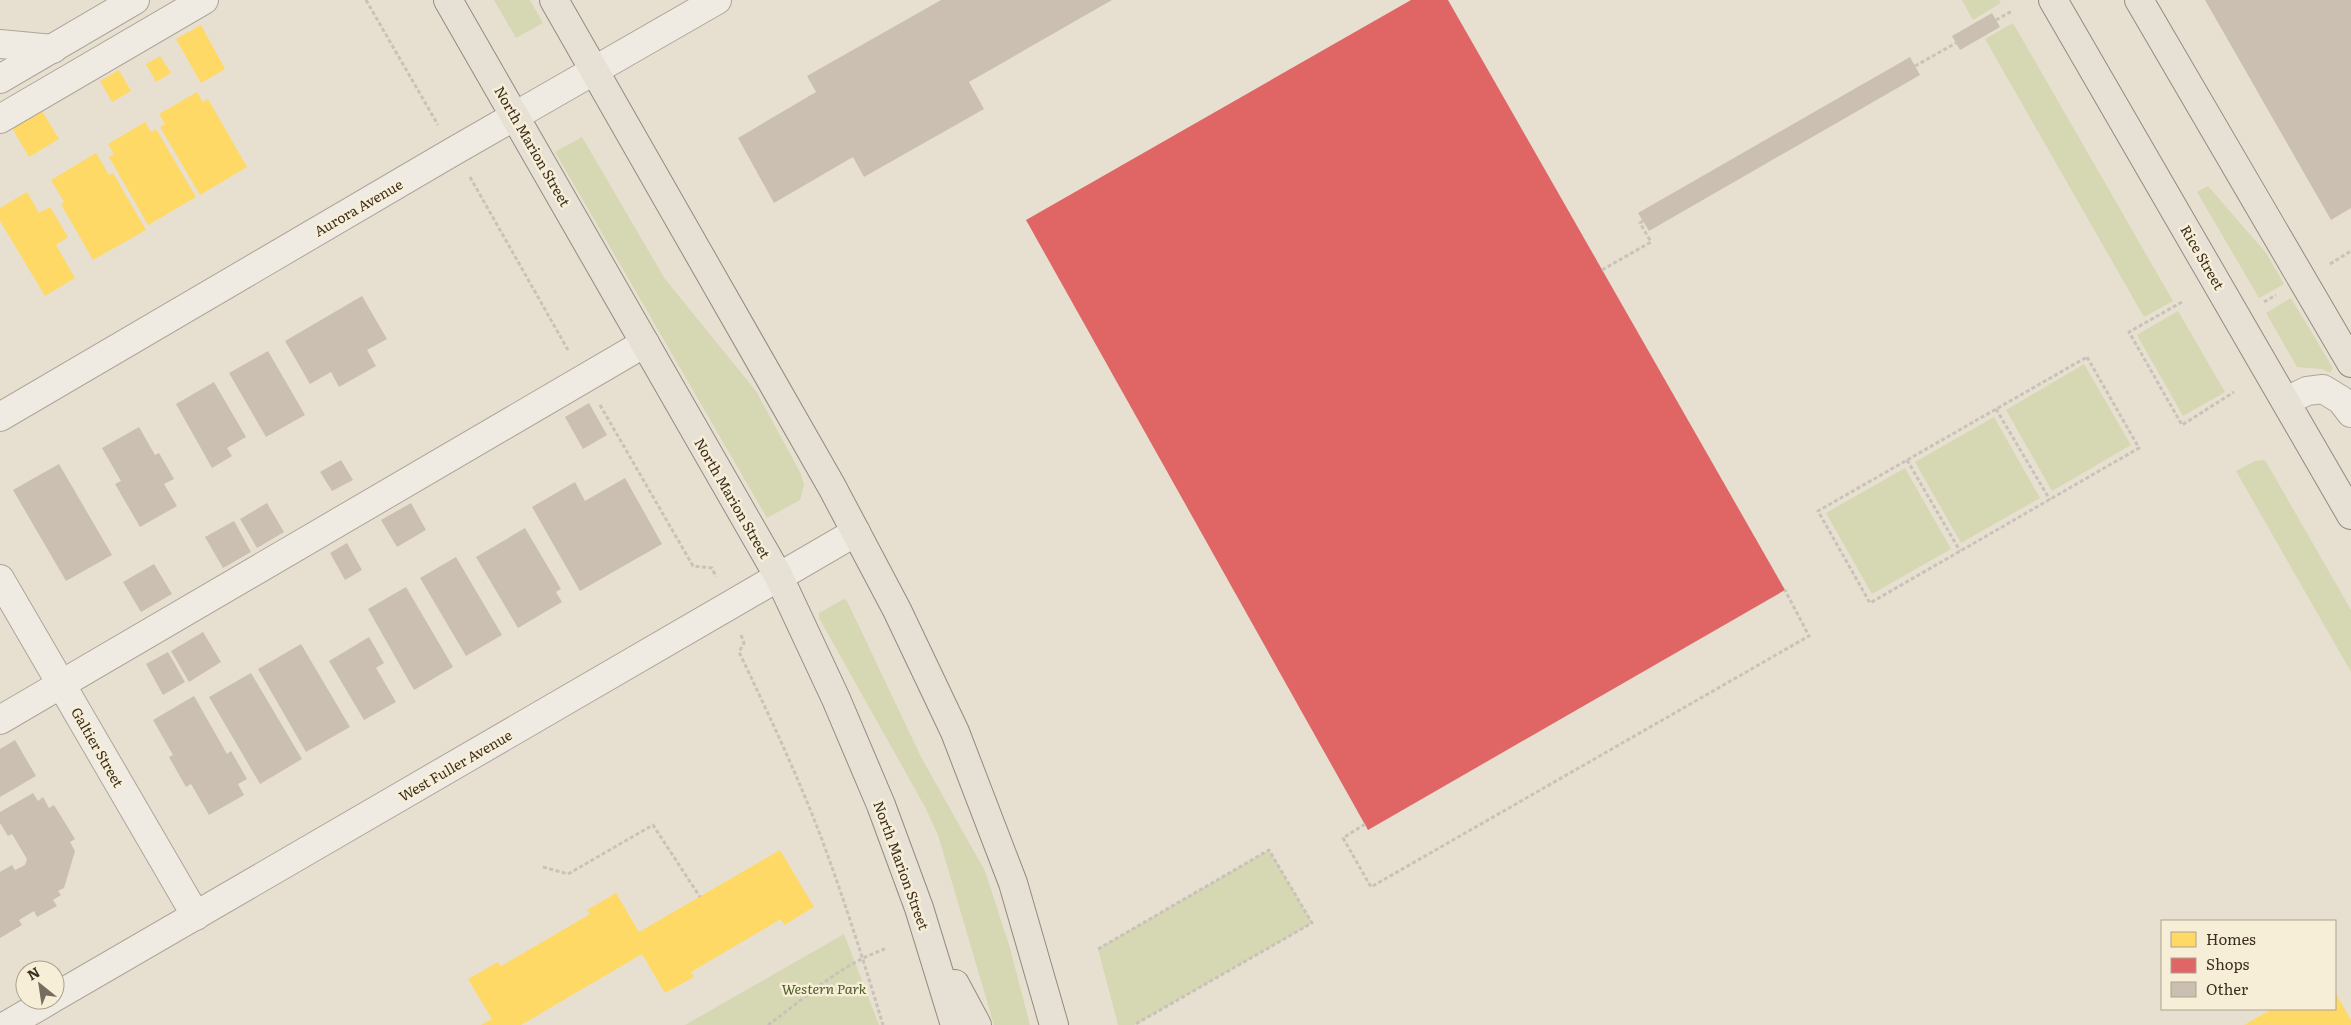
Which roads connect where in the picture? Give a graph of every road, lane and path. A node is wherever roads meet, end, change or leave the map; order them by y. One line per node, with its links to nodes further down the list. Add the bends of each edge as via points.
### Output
1 (135, 0): 13 (street)
2 (204, 0): 18 (street)
3 (366, 0): 19 (path)
4 (448, 0): 17 (main road, North Marion Street)
5 (554, 0): 15 (main road)
6 (717, 0): 15 (street, Aurora Avenue)
7 (2054, 0): 31 (main road, Rice Street)
8 (2140, 0): 28 (main road)
9 (2012, 11): 10 (path)
10 (1996, 20)
11 (1956, 43): 14 (path)
12 (0, 44): 13 (street)
13 (52, 49): 16 (street)
14 (1915, 66)
15 (595, 70): 17 (street, Aurora Avenue); 38 (main road)
16 (0, 79)
17 (516, 116): 19 (street, Aurora Avenue); 27 (main road, North Marion Street)
18 (0, 119)
19 (454, 151): 29 (path); 34 (street, Aurora Avenue)
20 (1643, 221): 23 (path, via 1640,223 1651,242)
21 (2351, 251): 22 (path)
22 (2327, 266)
23 (1602, 270)
24 (2283, 292): 26 (path)
25 (2182, 302): 30 (path, via 2129,332 2182,425)
26 (2261, 304)
27 (645, 343): 29 (street); 40 (main road, North Marion Street)
28 (2351, 363)
29 (585, 378): 43 (path, via 693,566 712,568); 44 (street)
30 (2234, 392)
31 (2286, 401): 33 (street, via 2307,391 2324,389); 37 (main road, Rice Street)
32 (1996, 409): 35 (path); 36 (path); 36 (path, via 2087,357 2139,448)
33 (2351, 413)
34 (0, 417)
35 (1907, 460): 39 (path); 39 (path, via 1818,511 1870,603)
36 (2050, 500): 39 (path)
37 (2351, 515)
38 (856, 532): 40 (street, West Fuller Avenue); 61 (main road, via 955,732 1014,883)
39 (1960, 551)
40 (778, 577): 43 (street, West Fuller Avenue); 50 (main road, North Marion Street, via 836,699 881,805)
41 (0, 579): 44 (street, Galtier Street)
42 (1785, 590): 46 (path, via 1809,636 1371,887 1343,838)
43 (728, 606): 49 (street, West Fuller Avenue); 53 (path, via 744,643 739,652 821,836)
44 (62, 684): 45 (street); 49 (street, Galtier Street)
45 (0, 720)
46 (1365, 824)
47 (543, 867): 48 (path, via 568,874 653,825)
48 (700, 898)
49 (196, 916): 54 (street, West Fuller Avenue)
50 (926, 930): 59 (main road, North Marion Street); 60 (main road)
51 (885, 949): 53 (path)
52 (1098, 949): 62 (path, via 1269,850 1312,923)
53 (863, 957): 57 (path); 58 (path)
54 (65, 991)
55 (33, 1010): 56 (street)
56 (7, 1025)
57 (768, 1025)
58 (883, 1025)
59 (955, 1025)
60 (977, 1025)
61 (1054, 1025)
62 (1134, 1025)

